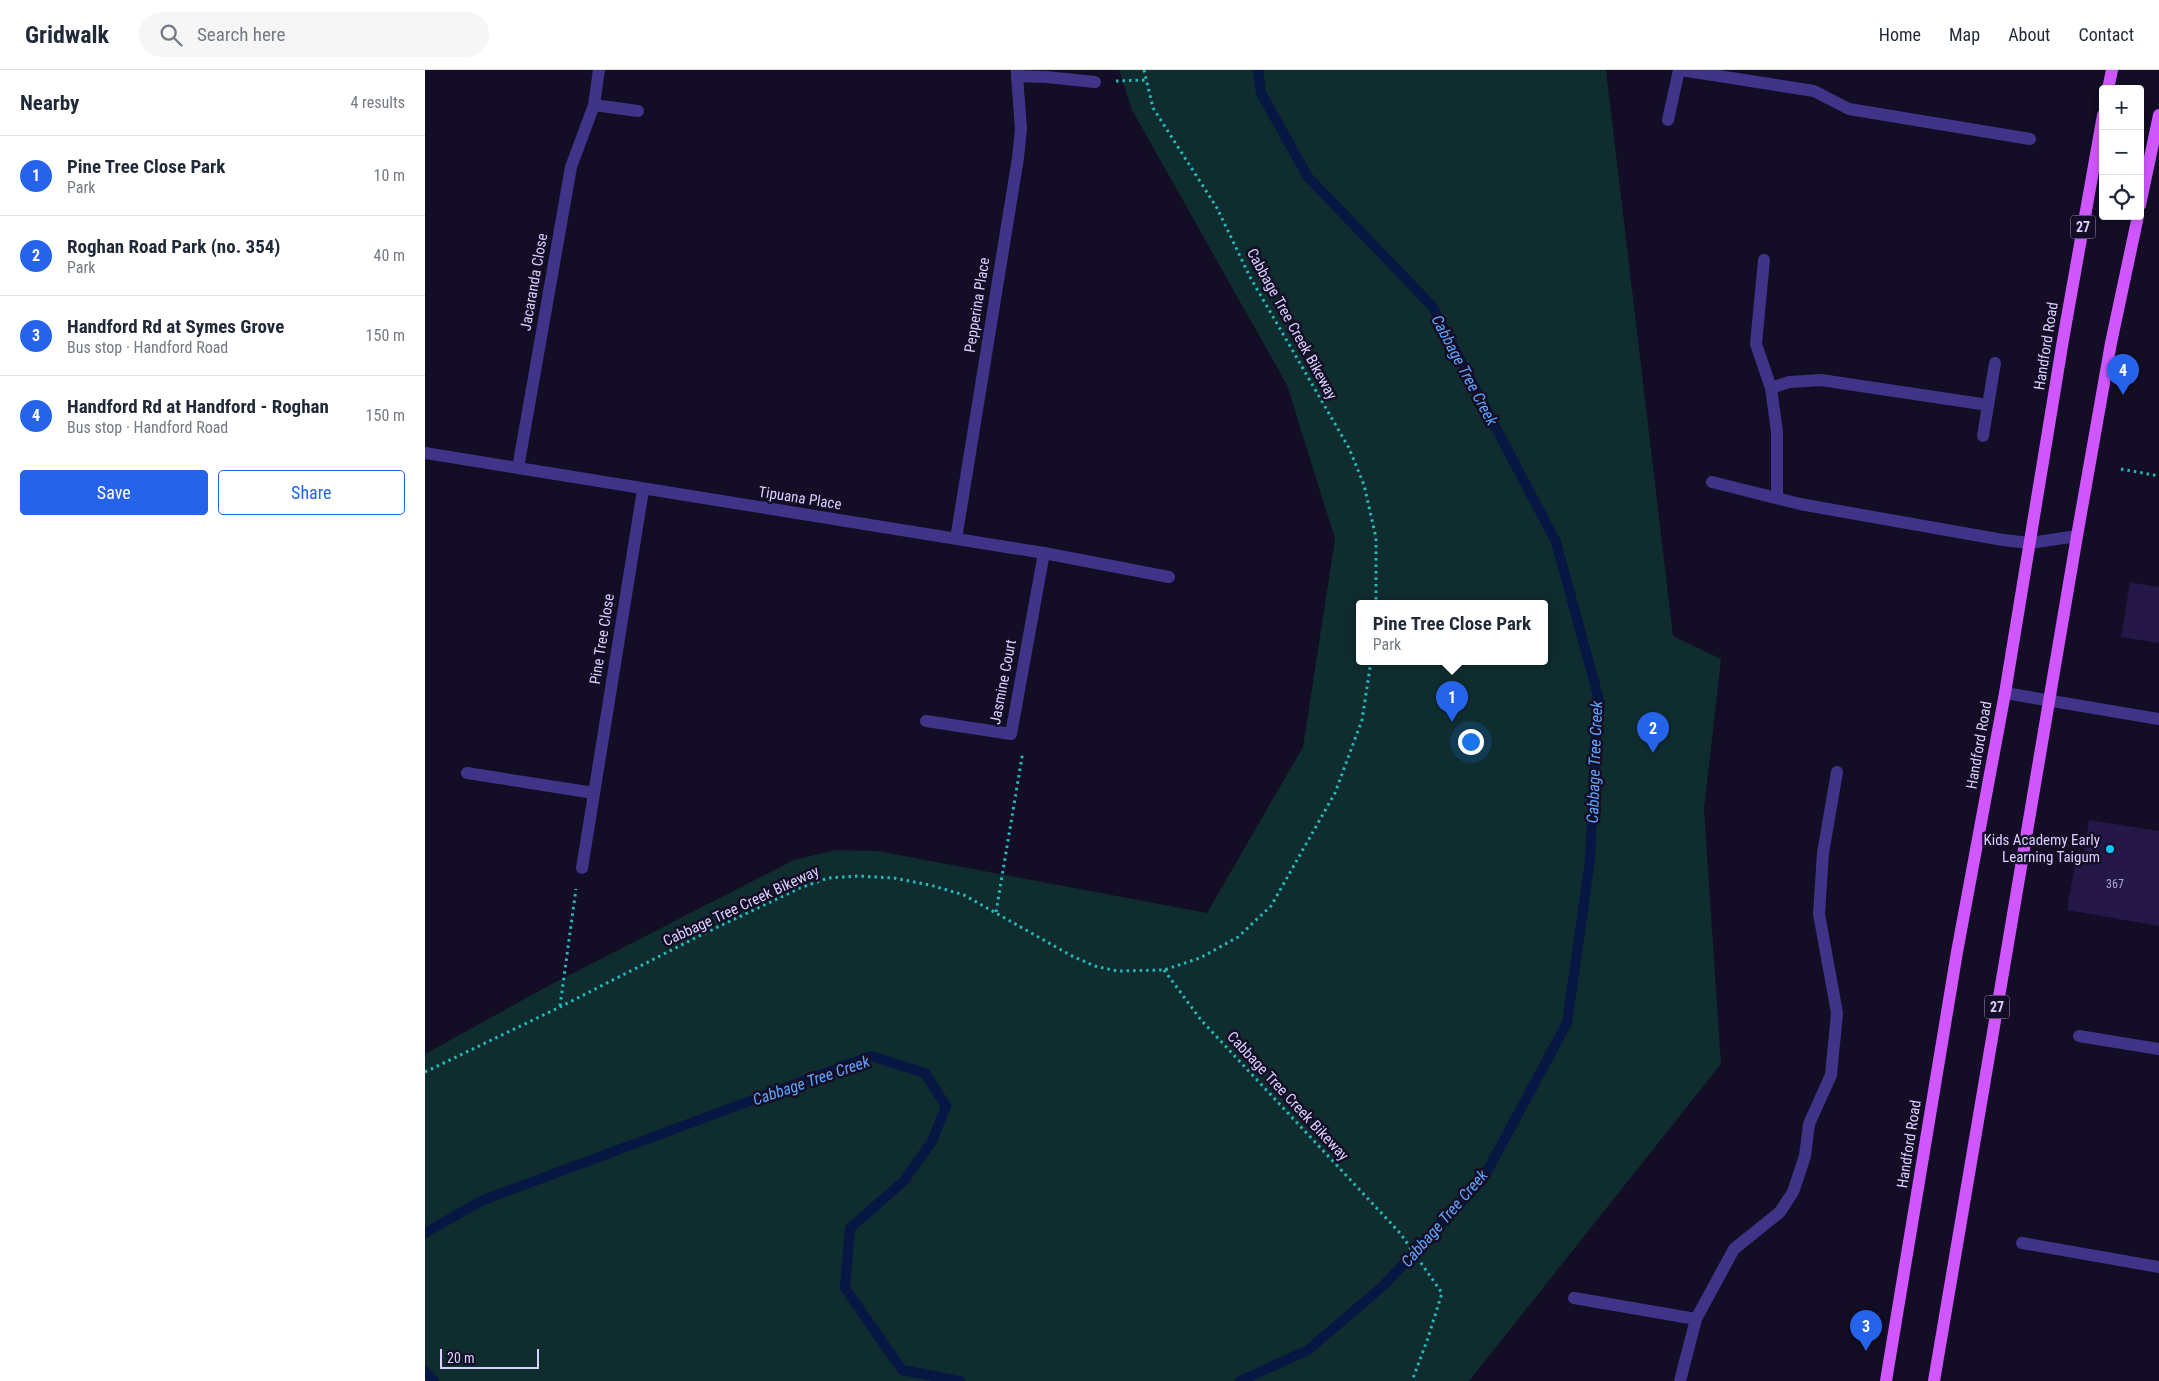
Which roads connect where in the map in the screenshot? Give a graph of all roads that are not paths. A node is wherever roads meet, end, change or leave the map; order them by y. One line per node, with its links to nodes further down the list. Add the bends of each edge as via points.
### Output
1 (599, 70): 7 (street, Jacaranda Close)
2 (1680, 70): 10 (street); 12 (street, via 1814,92 1849,109)
3 (2112, 70): 6 (main road)
4 (1017, 73): 5 (street, Pepperina Place); 26 (street, Pepperina Place, via 1021,129 1018,158)
5 (1095, 82)
6 (2109, 85)
7 (593, 105): 8 (street); 21 (street, Jacaranda Close, via 571,167)
8 (638, 111)
9 (2159, 115): 13 (main road)
10 (1668, 120)
11 (2100, 130): 27 (main road, Handford Road / 27)
12 (2030, 139)
13 (2144, 186)
14 (2137, 220): 25 (main road, 27, via 2111,343)
15 (1764, 260): 17 (street, via 1756,344)
16 (1995, 363): 18 (street)
17 (1771, 388): 18 (street, via 1789,382 1821,380); 24 (street, via 1777,432)
18 (1988, 405): 19 (street)
19 (1983, 436)
20 (425, 453): 21 (street, Tipuana Place)
21 (518, 468): 23 (street, Tipuana Place)
22 (1712, 482): 24 (street)
23 (643, 490): 26 (street, Tipuana Place); 36 (street, Pine Tree Close)
24 (1777, 498): 27 (street, via 1949,532)
25 (2077, 536): 27 (street); 31 (main road, 27)
26 (956, 539): 28 (street, Tipuana Place)
27 (2030, 543): 30 (main road, Handford Road / 27)
28 (1044, 553): 29 (street, Tipuana Place); 33 (street, Jasmine Court, via 1011,734)
29 (1169, 577)
30 (2005, 693): 31 (street); 45 (main road, Handford Road / 27, via 1957,952)
31 (2050, 700): 32 (street); 46 (main road, 27)
32 (2159, 719)
33 (925, 721)
34 (1837, 772): 43 (street, via 1823,853 1819,914 1837,1012 1831,1075 1809,1124 1805,1156 1793,1192 1780,1212 1734,1248)
35 (467, 773): 36 (street)
36 (593, 794): 37 (street, Pine Tree Close)
37 (582, 868)
38 (2079, 1036): 39 (street)
39 (2159, 1049)
40 (2022, 1243): 41 (street)
41 (2159, 1267)
42 (1574, 1298): 43 (street)
43 (1696, 1319): 44 (street)
44 (1681, 1381)
45 (1886, 1381)
46 (1934, 1381)

